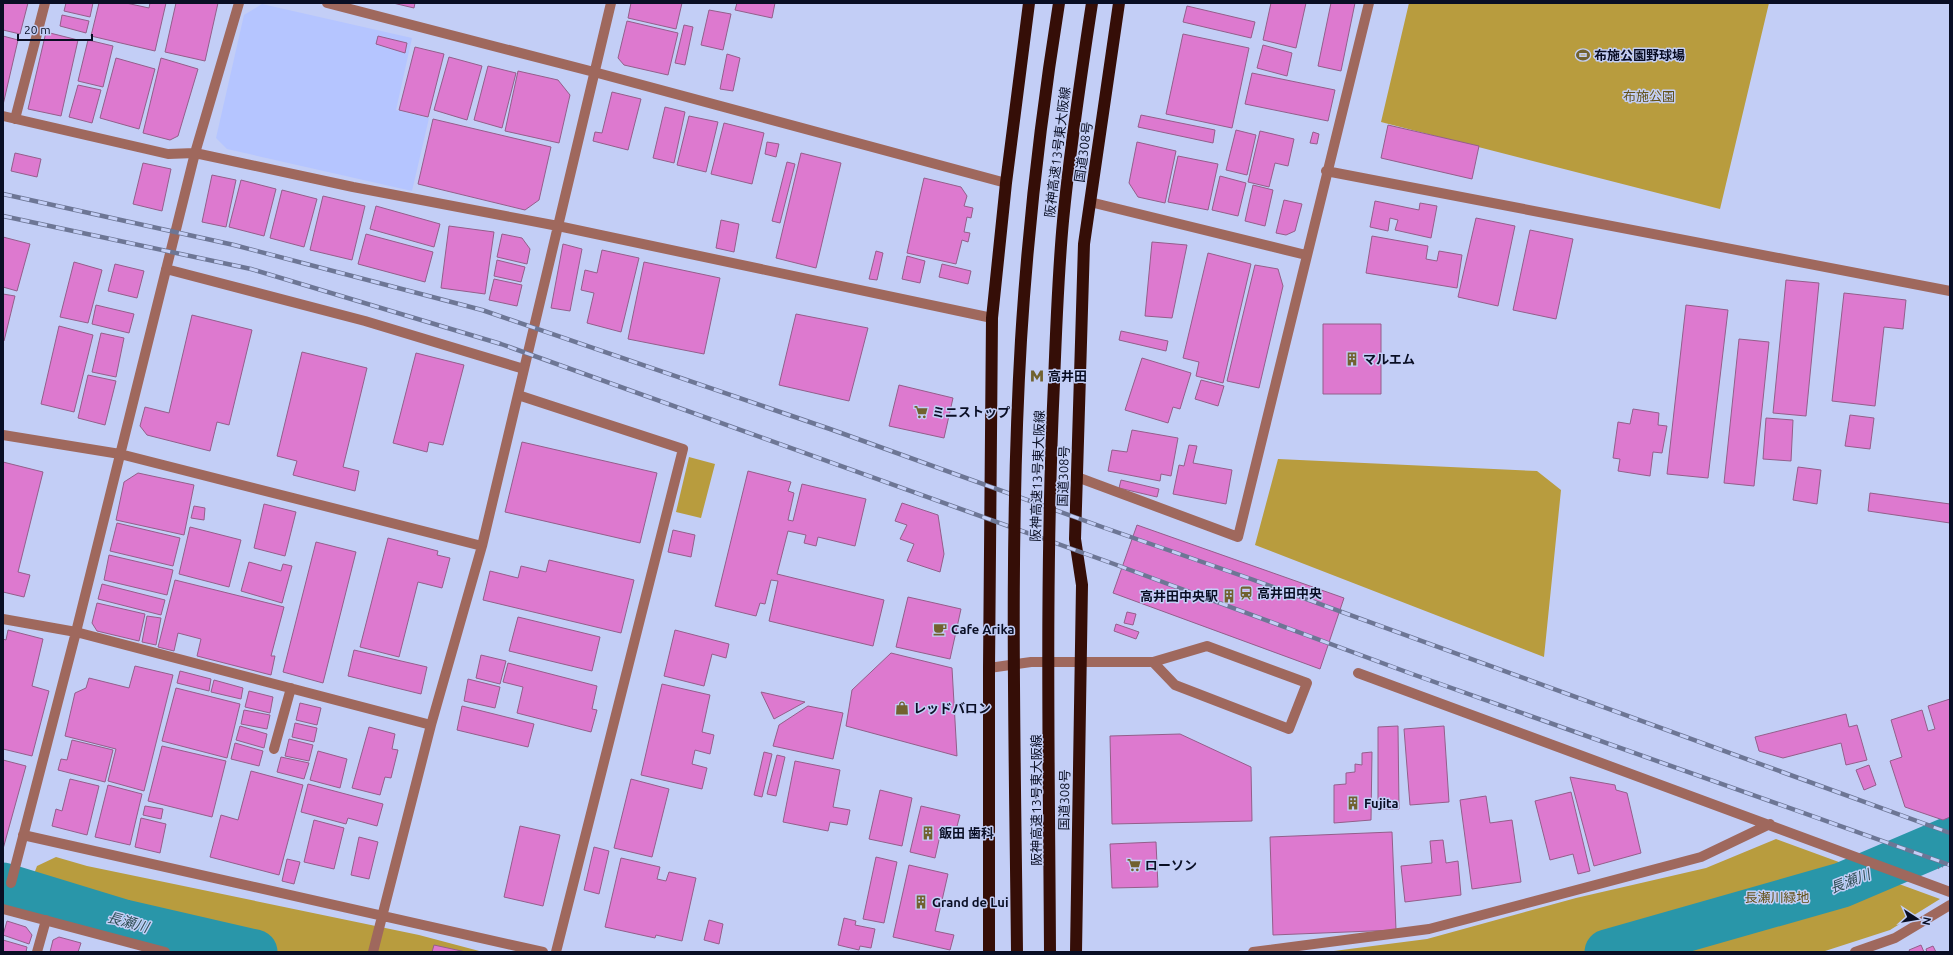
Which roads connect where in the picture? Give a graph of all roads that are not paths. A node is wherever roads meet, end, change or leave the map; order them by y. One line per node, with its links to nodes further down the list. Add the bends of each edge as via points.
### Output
1 (45, 3): 12 (street)
2 (238, 3): 13 (street)
3 (327, 3): 10 (street)
4 (611, 3): 10 (street)
5 (1029, 3): 15 (highway)
6 (1059, 3): 51 (highway, 阪神高速13号東大阪線, bridge, via 1043,103 1030,218 1021,341 1014,567)
7 (1092, 3): 52 (highway, 阪神高速13号東大阪線, bridge, via 1076,103 1064,215 1056,338 1048,569)
8 (1119, 3): 16 (highway, 国道308号)
9 (1369, 3): 14 (street)
10 (594, 72): 15 (street); 17 (street)
11 (3, 116): 12 (street)
12 (16, 119): 13 (street, via 168,154)
13 (195, 153): 17 (street, via 353,187); 19 (street)
14 (1326, 171): 18 (street); 20 (street)
15 (1006, 183): 21 (highway)
16 (1090, 202): 18 (street); 26 (highway, 国道308号, via 1084,244)
17 (558, 226): 21 (street); 22 (street)
18 (1306, 255): 26 (street, via 1238,537)
19 (166, 269): 22 (street, via 365,321); 25 (street)
20 (1950, 291)
21 (992, 318): 32 (highway)
22 (524, 369): 23 (street)
23 (518, 395): 27 (street); 49 (street, via 683,448)
24 (3, 435): 25 (street)
25 (120, 454): 27 (street); 29 (street)
26 (1077, 476): 31 (highway, 国道308号, via 1075,539 1082,584)
27 (482, 546): 35 (street)
28 (3, 619): 29 (street)
29 (76, 632): 34 (street); 38 (street)
30 (1153, 662): 30 (street, via 1207,646 1307,684 1289,729 1175,686); 31 (street)
31 (1081, 663): 32 (street, via 1031,662); 53 (highway, 国道308号)
32 (989, 668): 50 (highway)
33 (1358, 673): 37 (street)
34 (291, 688): 35 (street); 36 (street)
35 (431, 725): 43 (street)
36 (274, 749)
37 (1770, 824): 40 (street); 54 (street, via 1701,857 1429,929)
38 (23, 835): 39 (street); 43 (street)
39 (11, 883)
40 (1950, 892)
41 (1950, 905): 55 (street, via 1895,938)
42 (3, 909): 44 (street)
43 (382, 914): 47 (street); 48 (street)
44 (46, 920): 45 (street); 46 (street)
45 (37, 952)
46 (165, 952)
47 (373, 952)
48 (543, 952)
49 (556, 952)
50 (989, 952)
51 (1017, 952)
52 (1050, 952)
53 (1076, 952)
54 (1252, 952)
55 (1855, 952)

